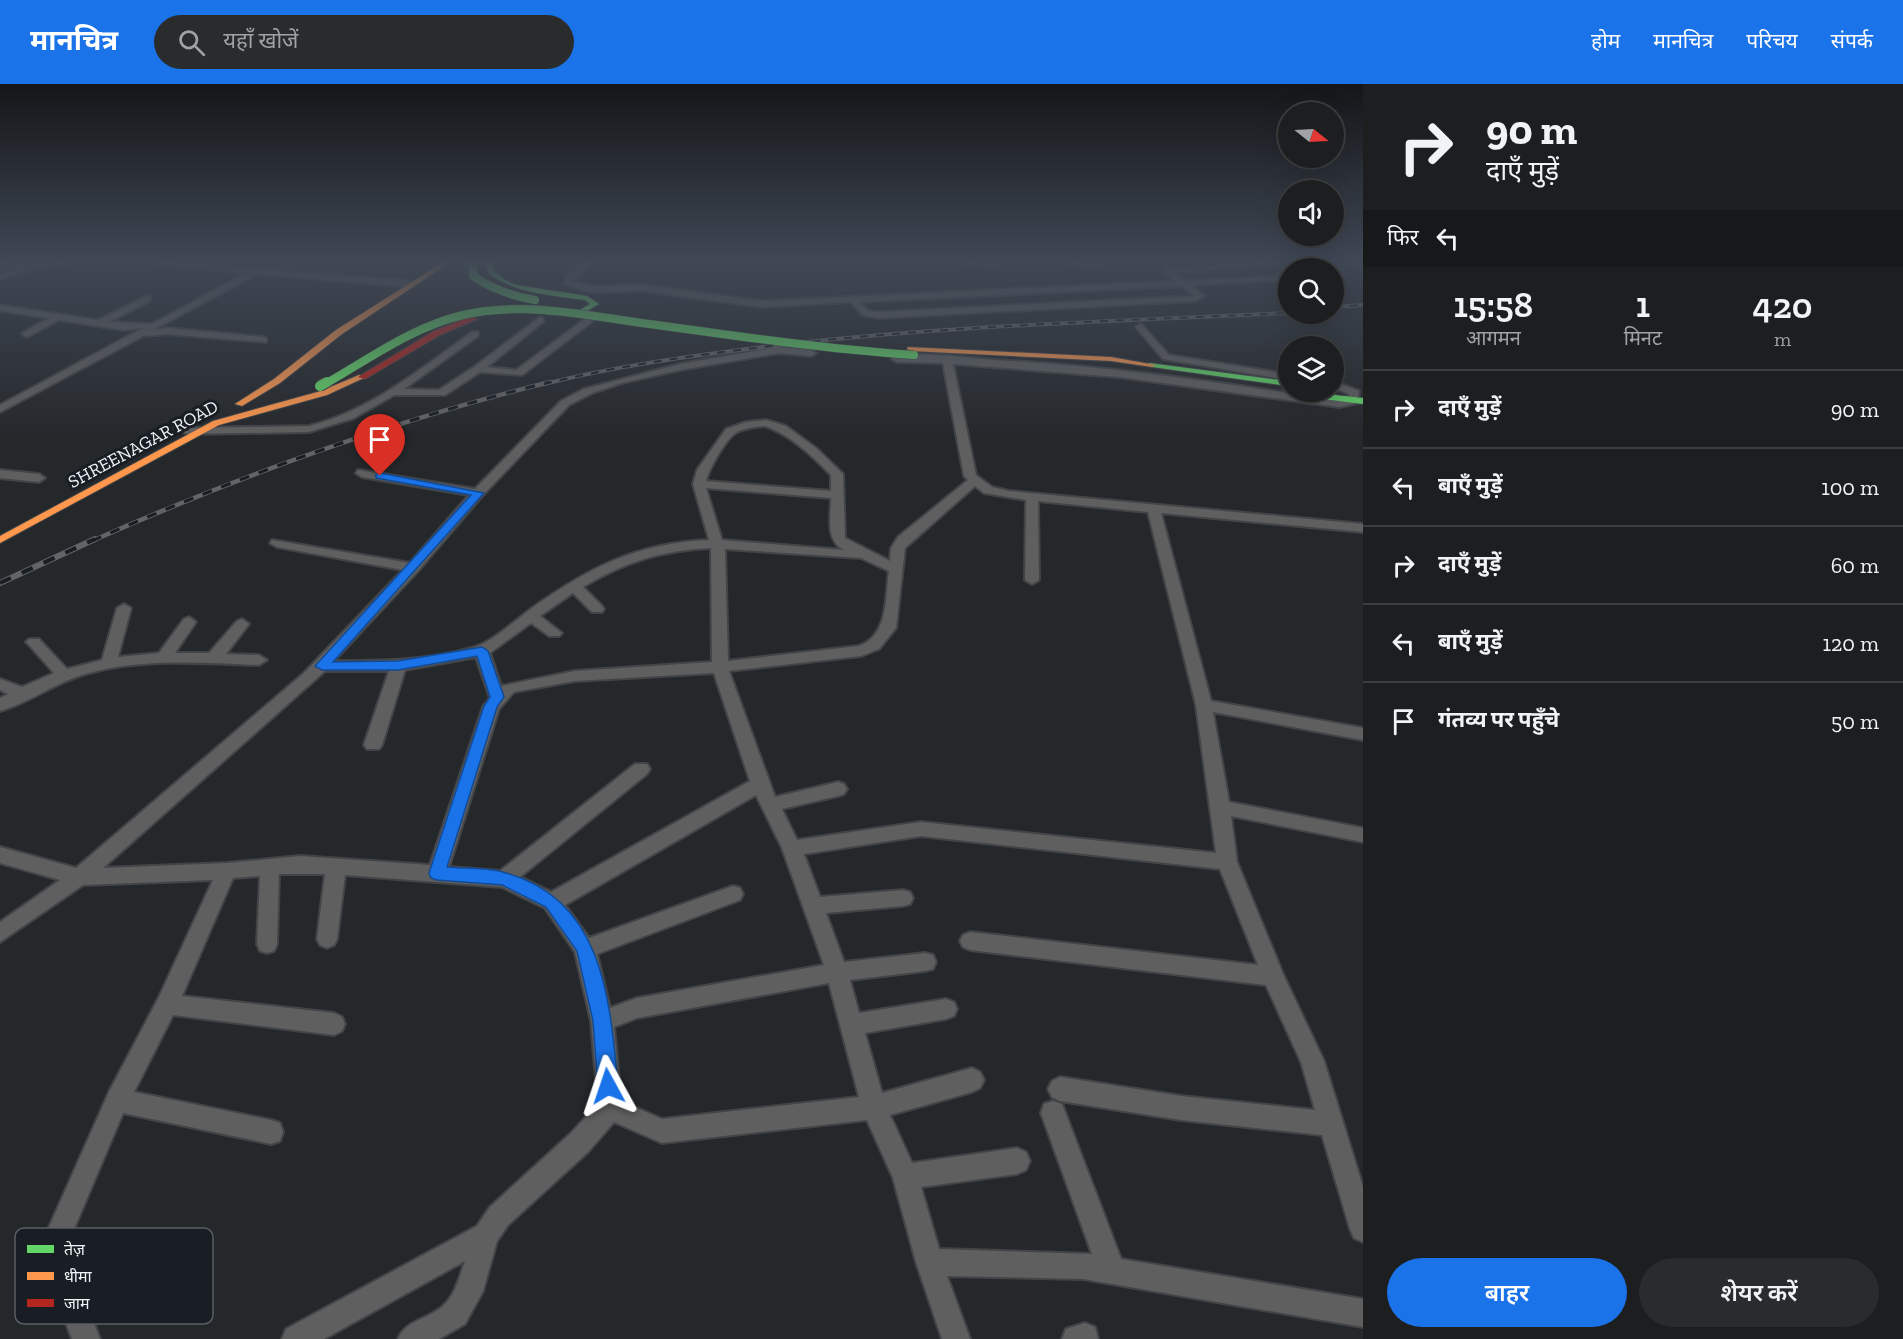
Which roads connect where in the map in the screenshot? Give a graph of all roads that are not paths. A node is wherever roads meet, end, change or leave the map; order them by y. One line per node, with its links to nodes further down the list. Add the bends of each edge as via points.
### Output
1 (53, 320): 17 (street)
2 (67, 320): 12 (street)
3 (107, 320): 12 (street)
4 (166, 320): 13 (street)
5 (358, 320): 24 (main road, SHREENAGAR ROAD)
6 (449, 320): 29 (main road, bridge, via 425,327)
7 (479, 320): 36 (main road, SHREENAGAR ROAD, via 453,325 422,339 345,385)
8 (540, 320): 22 (street)
9 (617, 320): 25 (main road, bridge, via 851,352 1092,363)
10 (664, 320): 25 (main road, bridge, via 863,347 1072,355)
11 (588, 321): 22 (street, via 518,373)
12 (98, 324): 14 (street)
13 (156, 325): 14 (street); 16 (street); 19 (street)
14 (124, 327): 19 (street)
15 (1141, 327): 23 (street, via 1166,357)
16 (166, 331): 19 (street); 20 (street)
17 (27, 334)
18 (475, 334): 30 (street)
19 (135, 336): 33 (street)
20 (263, 340)
21 (947, 360): 35 (street, via 1179,378 1339,404); 42 (street, via 969,476); 44 (street, via 867,359 779,350 619,381 566,403)
22 (478, 369): 30 (street, via 441,393)
23 (1278, 375)
24 (277, 381): 29 (main road); 38 (main road, SHREENAGAR ROAD)
25 (1256, 383): 26 (main road); 27 (main road)
26 (1278, 384)
27 (1278, 388)
28 (1344, 389): 35 (street)
29 (307, 391): 36 (main road)
30 (393, 392): 38 (street, via 320,427)
31 (0, 393): 33 (street)
32 (1344, 393): 35 (main road)
33 (24, 396): 37 (street)
34 (1344, 396): 35 (main road)
35 (1359, 397)
36 (290, 401): 38 (main road, SHREENAGAR ROAD)
37 (0, 409)
38 (194, 430): 50 (main road, SHREENAGAR ROAD); 51 (main road, SHREENAGAR ROAD)
39 (362, 473): 44 (street)
40 (0, 474): 41 (street)
41 (39, 478)
42 (974, 481): 46 (street, via 995,492); 48 (street); 56 (street, via 903,540)
43 (699, 484): 45 (street); 45 (street, via 703,470 730,431 765,423 782,428 834,468); 53 (street)
44 (478, 493): 55 (street)
45 (839, 495): 54 (street, via 838,538 847,548)
46 (1032, 497): 47 (street); 57 (street)
47 (1153, 508): 49 (street); 79 (street)
48 (1363, 518)
49 (1363, 528)
50 (0, 529)
51 (0, 540)
52 (277, 543): 55 (street)
53 (717, 545): 54 (street); 58 (street, via 681,545 632,556); 73 (street)
54 (865, 556): 56 (street)
55 (413, 568): 71 (street)
56 (896, 569): 73 (street, via 889,628 874,646 861,651)
57 (1032, 580)
58 (575, 587): 60 (street); 61 (street)
59 (124, 608): 70 (street)
60 (597, 609)
61 (532, 617): 64 (street); 66 (street)
62 (189, 622): 67 (street)
63 (242, 624): 68 (street)
64 (554, 633)
65 (34, 642): 74 (street)
66 (482, 651): 72 (street); 77 (street)
67 (164, 657): 68 (street); 70 (street)
68 (213, 659): 69 (street)
69 (259, 660)
70 (108, 665): 74 (street)
71 (322, 666): 72 (street); 95 (street)
72 (398, 666): 81 (street)
73 (720, 667): 77 (street, via 575,676 510,688); 83 (street)
74 (64, 675): 76 (street)
75 (0, 684): 76 (street)
76 (23, 694): 78 (street)
77 (497, 697): 94 (street, via 490,706)
78 (0, 705)
79 (1204, 705): 80 (street); 86 (street)
80 (1363, 734)
81 (373, 745)
82 (641, 770): 96 (street)
83 (760, 784): 85 (street); 99 (street)
84 (838, 789): 85 (street)
85 (769, 805): 88 (street)
86 (1221, 807): 87 (street); 90 (street)
87 (1363, 835)
88 (792, 848): 90 (street, via 921,829); 100 (street)
89 (0, 855): 95 (street)
90 (1227, 862): 108 (street)
91 (270, 865): 92 (street); 93 (street); 104 (street)
92 (336, 867): 94 (street); 102 (street)
93 (227, 871): 95 (street); 109 (street)
94 (437, 873): 96 (street)
95 (79, 878): 101 (street)
96 (504, 879): 99 (street)
97 (733, 894): 105 (street)
98 (903, 898): 100 (street)
99 (552, 902): 105 (street)
100 (811, 906): 107 (street)
101 (0, 933)
102 (327, 939)
103 (970, 941): 108 (street)
104 (267, 944)
105 (585, 949): 111 (street)
106 (925, 962): 107 (street)
107 (837, 972): 111 (street, via 637,1008); 113 (street)
108 (1273, 976): 120 (street, via 1312,1061)
109 (167, 1004): 112 (street); 116 (street)
110 (946, 1009): 113 (street)
111 (602, 1021): 118 (street)
112 (334, 1024)
113 (850, 1025): 117 (street)
114 (972, 1080): 117 (street)
115 (1060, 1089): 120 (street, via 1181,1108)
116 (117, 1100): 121 (street); 124 (street)
117 (874, 1107): 118 (street, via 662,1131); 123 (street)
118 (610, 1108): 126 (street, via 579,1143 498,1216)
119 (1053, 1113): 128 (street)
120 (1330, 1124): 125 (street)
121 (271, 1132)
122 (1017, 1161): 123 (street)
123 (905, 1177): 127 (street)
124 (62, 1228)
125 (1363, 1229)
126 (486, 1235): 132 (street); 133 (street, via 470,1291 455,1314)
127 (929, 1262): 128 (street, via 1083,1266); 134 (street)
128 (1112, 1271): 129 (street)
129 (1363, 1313)
130 (80, 1324): 131 (street)
131 (86, 1339)
132 (296, 1339)
133 (412, 1339)
134 (956, 1339)

